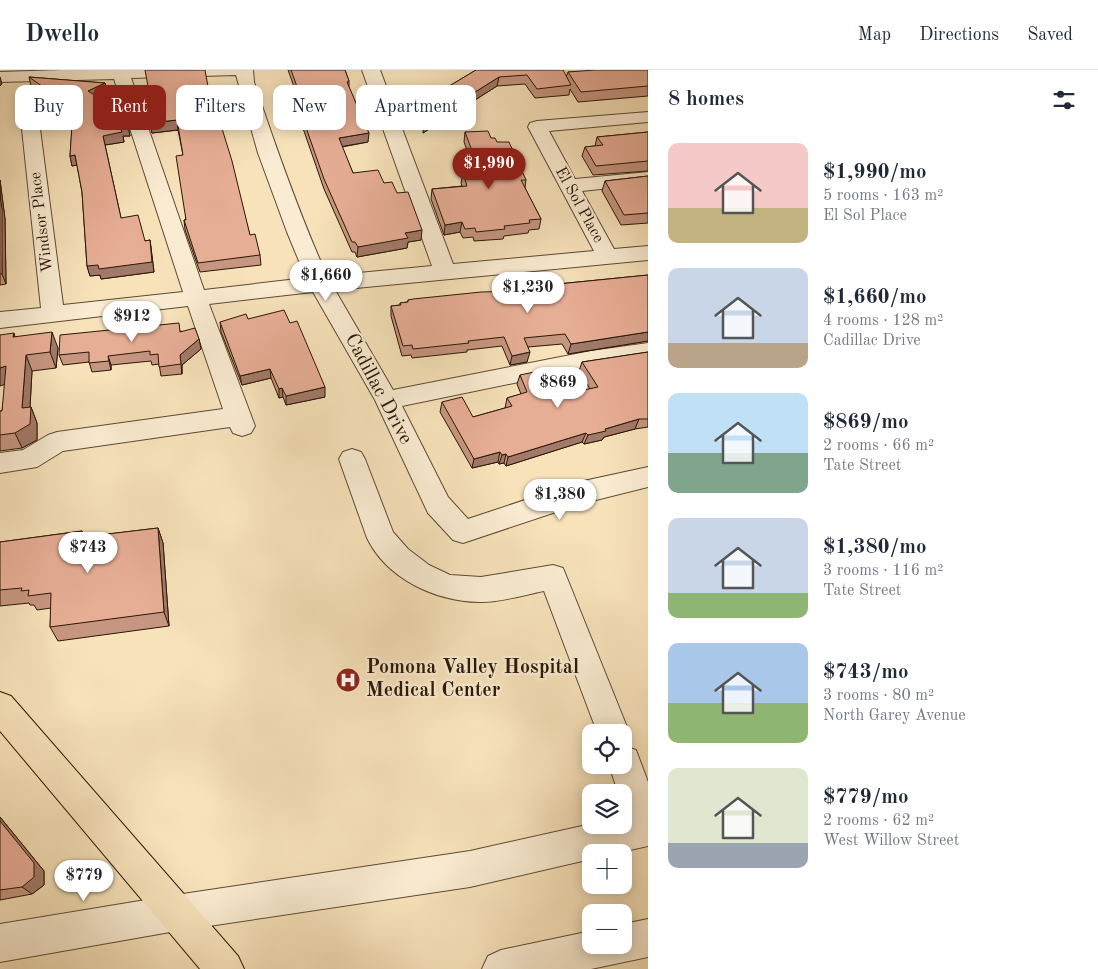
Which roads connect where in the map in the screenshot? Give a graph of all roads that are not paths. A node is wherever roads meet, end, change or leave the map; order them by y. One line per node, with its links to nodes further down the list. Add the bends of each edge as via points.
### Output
1 (239, 70): 4 (street)
2 (244, 70): 13 (street, Cadillac Drive, via 271,162 296,232)
3 (372, 70): 12 (street)
4 (121, 74): 5 (street); 14 (street)
5 (0, 77)
6 (648, 117): 9 (street, El Sol Place, via 537,127)
7 (31, 130): 15 (street, Windsor Place)
8 (648, 178): 9 (street)
9 (569, 186): 11 (street, El Sol Place)
10 (648, 253): 11 (street)
11 (608, 257): 12 (street)
12 (444, 272): 13 (street)
13 (320, 284): 14 (street); 18 (street, Cadillac Drive)
14 (196, 298): 15 (street); 20 (street, via 240,421 57,442 28,460)
15 (53, 314): 16 (street)
16 (0, 320)
17 (648, 351): 18 (street, via 591,359)
18 (387, 400): 21 (street, Cadillac Drive, via 438,505 463,532 579,493)
19 (352, 459): 23 (street, via 381,538 419,574 447,587 481,590 553,578)
20 (0, 463)
21 (648, 477)
22 (2, 713): 26 (main road)
23 (610, 724)
24 (628, 774): 25 (street)
25 (648, 829): 26 (street, via 470,869)
26 (176, 913): 29 (street); 31 (main road)
27 (648, 938): 28 (street)
28 (632, 941)
29 (0, 943)
30 (582, 952): 32 (street)
31 (225, 969)
32 (501, 969)

